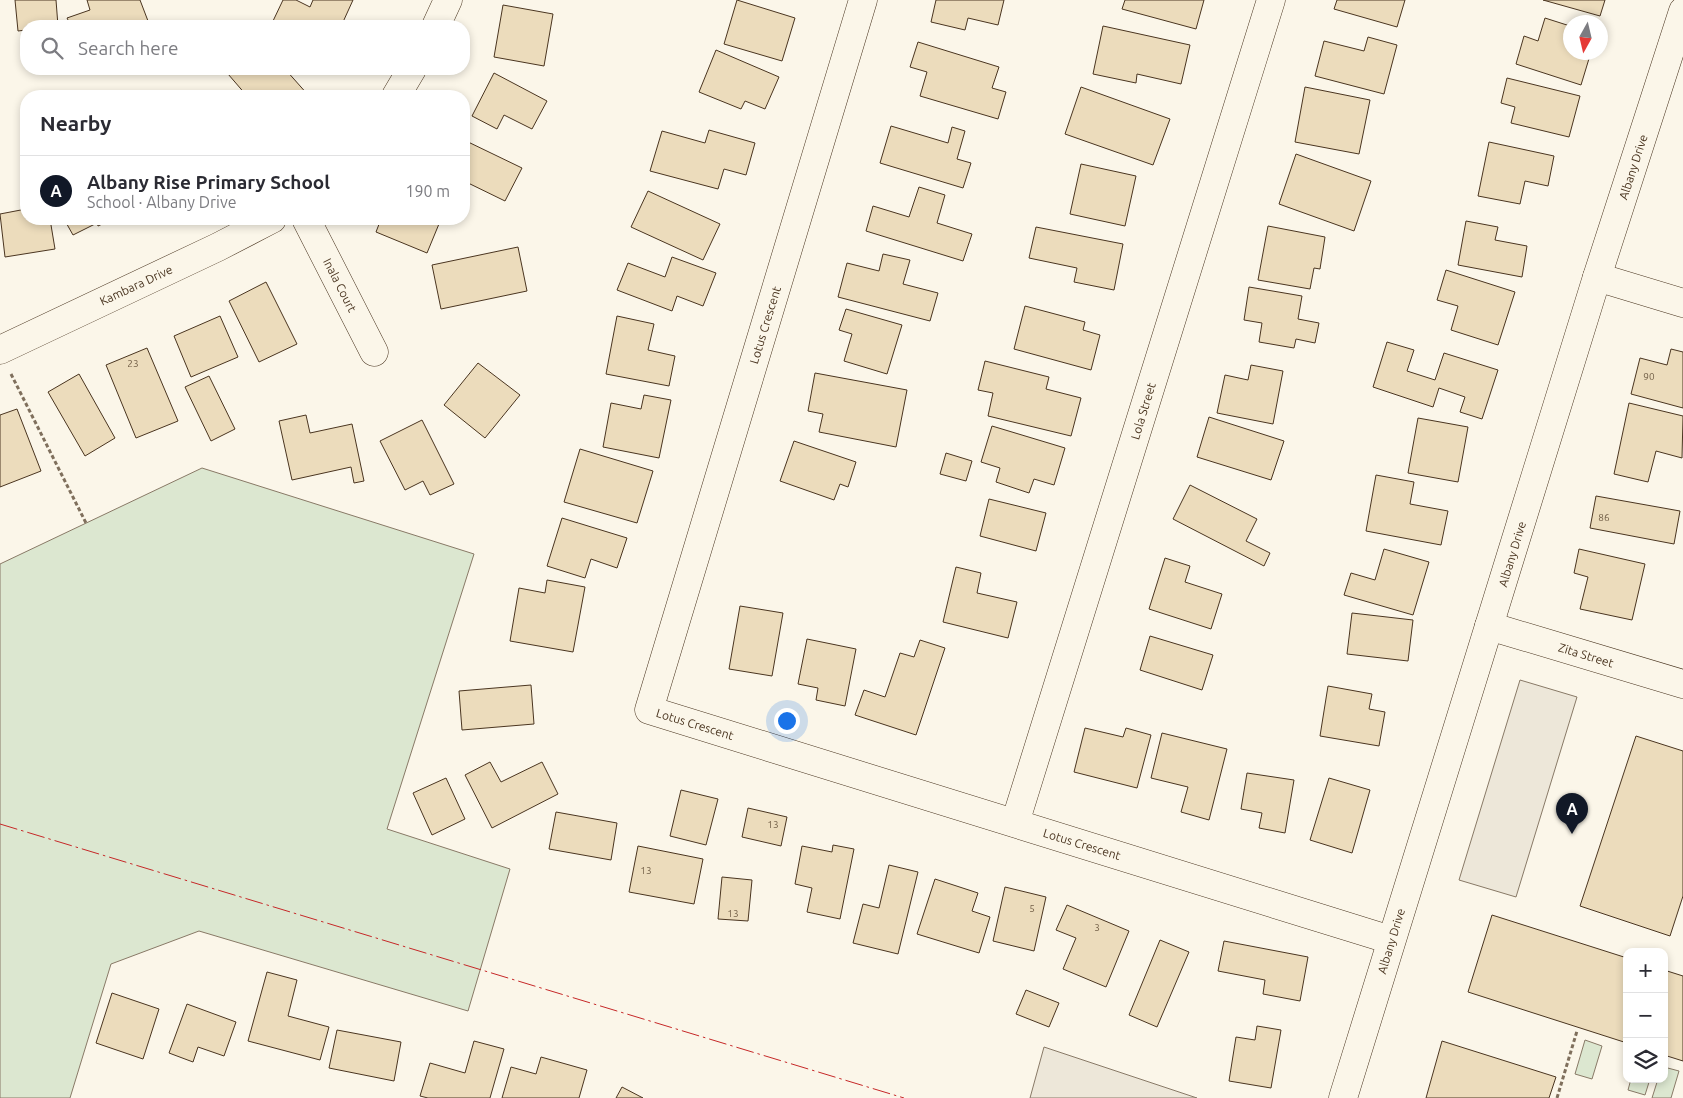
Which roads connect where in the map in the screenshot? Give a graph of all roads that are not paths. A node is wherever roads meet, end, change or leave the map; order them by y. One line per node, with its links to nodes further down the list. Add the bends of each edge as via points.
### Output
1 (448, 0): 5 (street)
2 (863, 0): 16 (street, Lotus Crescent, via 649,710)
3 (1272, 0): 16 (street, Lola Street)
4 (1683, 11): 10 (street, Albany Drive)
5 (439, 20)
6 (408, 75): 7 (street)
7 (400, 90)
8 (260, 225): 13 (street, Kambara Drive)
9 (309, 225): 12 (street, Inala Court)
10 (1597, 277): 11 (street); 14 (street, Albany Drive)
11 (1683, 303)
12 (374, 352)
13 (4, 359)
14 (1489, 626): 15 (street, Zita Street); 17 (street, Albany Drive)
15 (1683, 684)
16 (1015, 823): 17 (street, Lotus Crescent)
17 (1391, 940): 18 (street, Albany Drive)
18 (1344, 1098)

